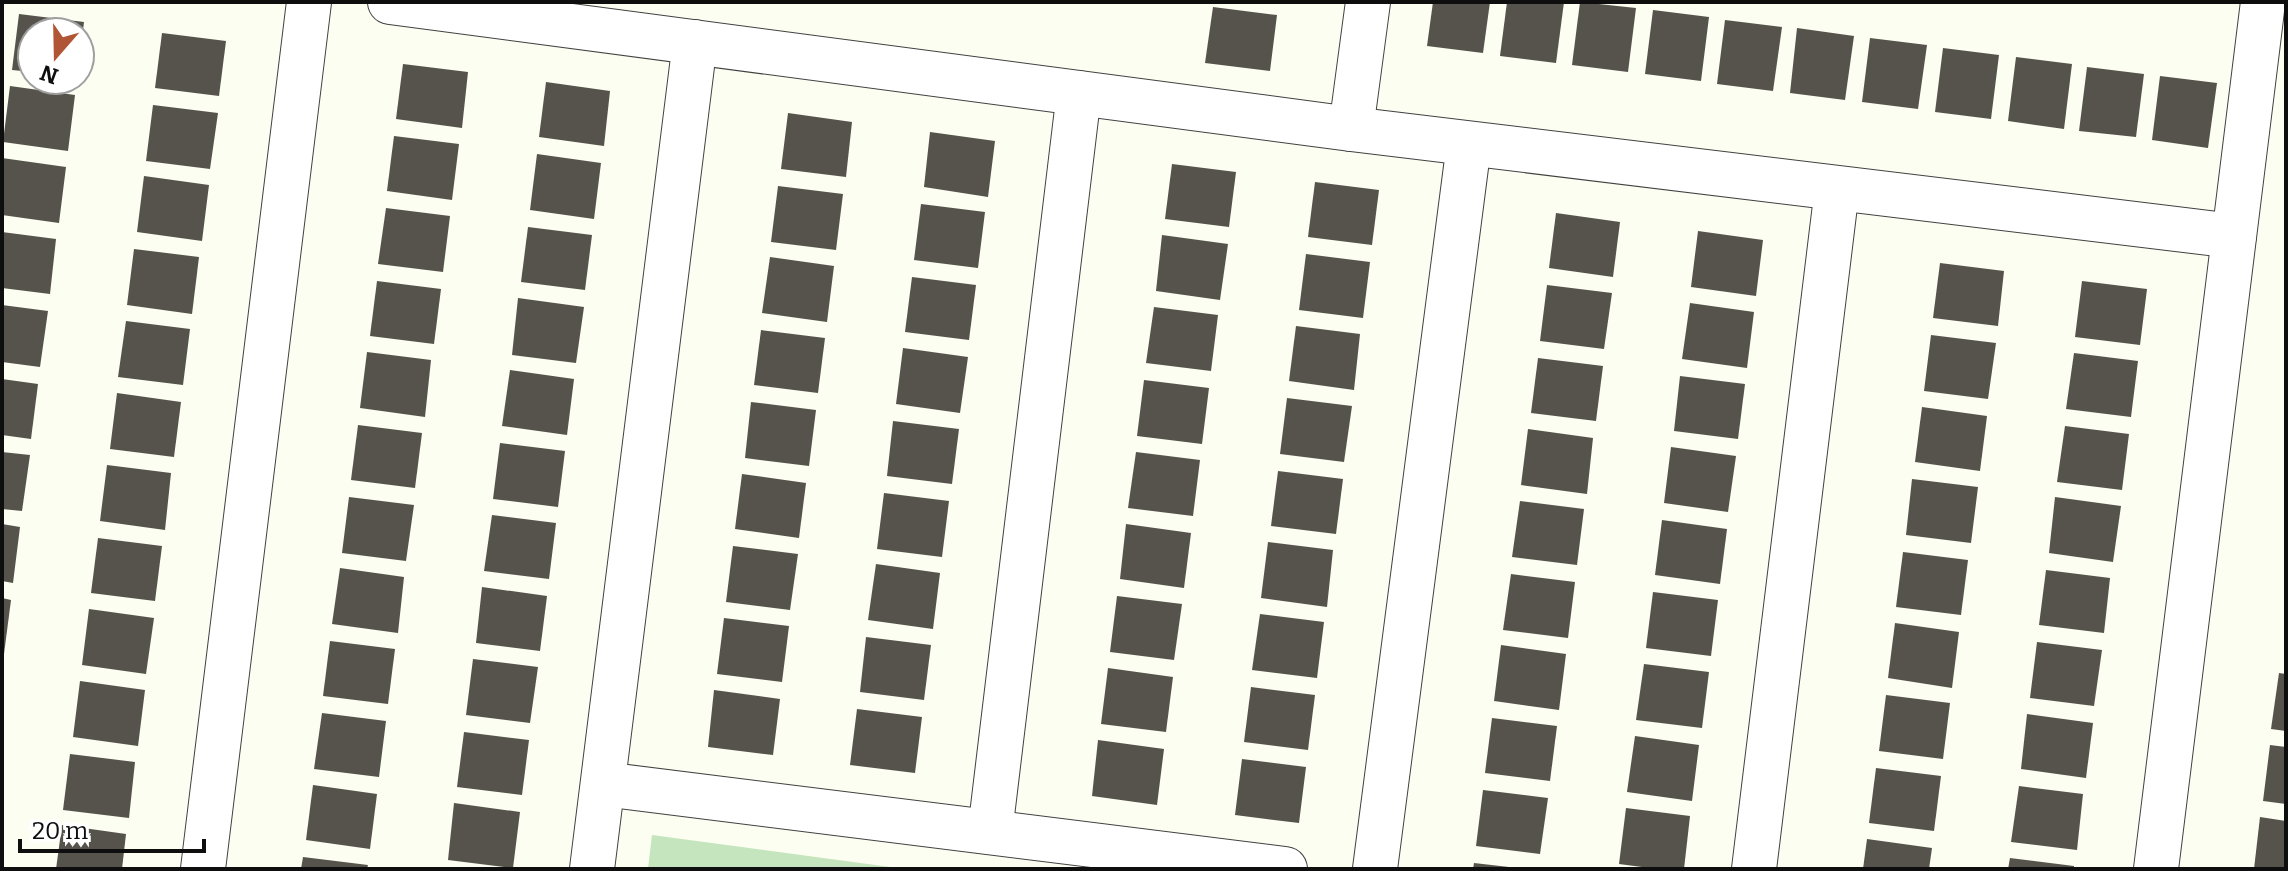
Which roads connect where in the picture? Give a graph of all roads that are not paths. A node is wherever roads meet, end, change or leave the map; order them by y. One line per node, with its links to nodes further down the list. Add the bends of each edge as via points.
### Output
1 (309, 2): 13 (street)
2 (390, 2): 5 (street)
3 (1368, 2): 7 (street)
4 (2263, 2): 10 (street)
5 (695, 42): 6 (street); 11 (street)
6 (1079, 93): 7 (street); 12 (street)
7 (1351, 129): 8 (street)
8 (1469, 144): 9 (street); 16 (street)
9 (1837, 189): 10 (street); 17 (street)
10 (2234, 236): 18 (street)
11 (603, 784): 12 (street); 14 (street)
12 (990, 832): 15 (street)
13 (203, 869)
14 (592, 869)
15 (1285, 869)
16 (1375, 869)
17 (1754, 869)
18 (2156, 869)

